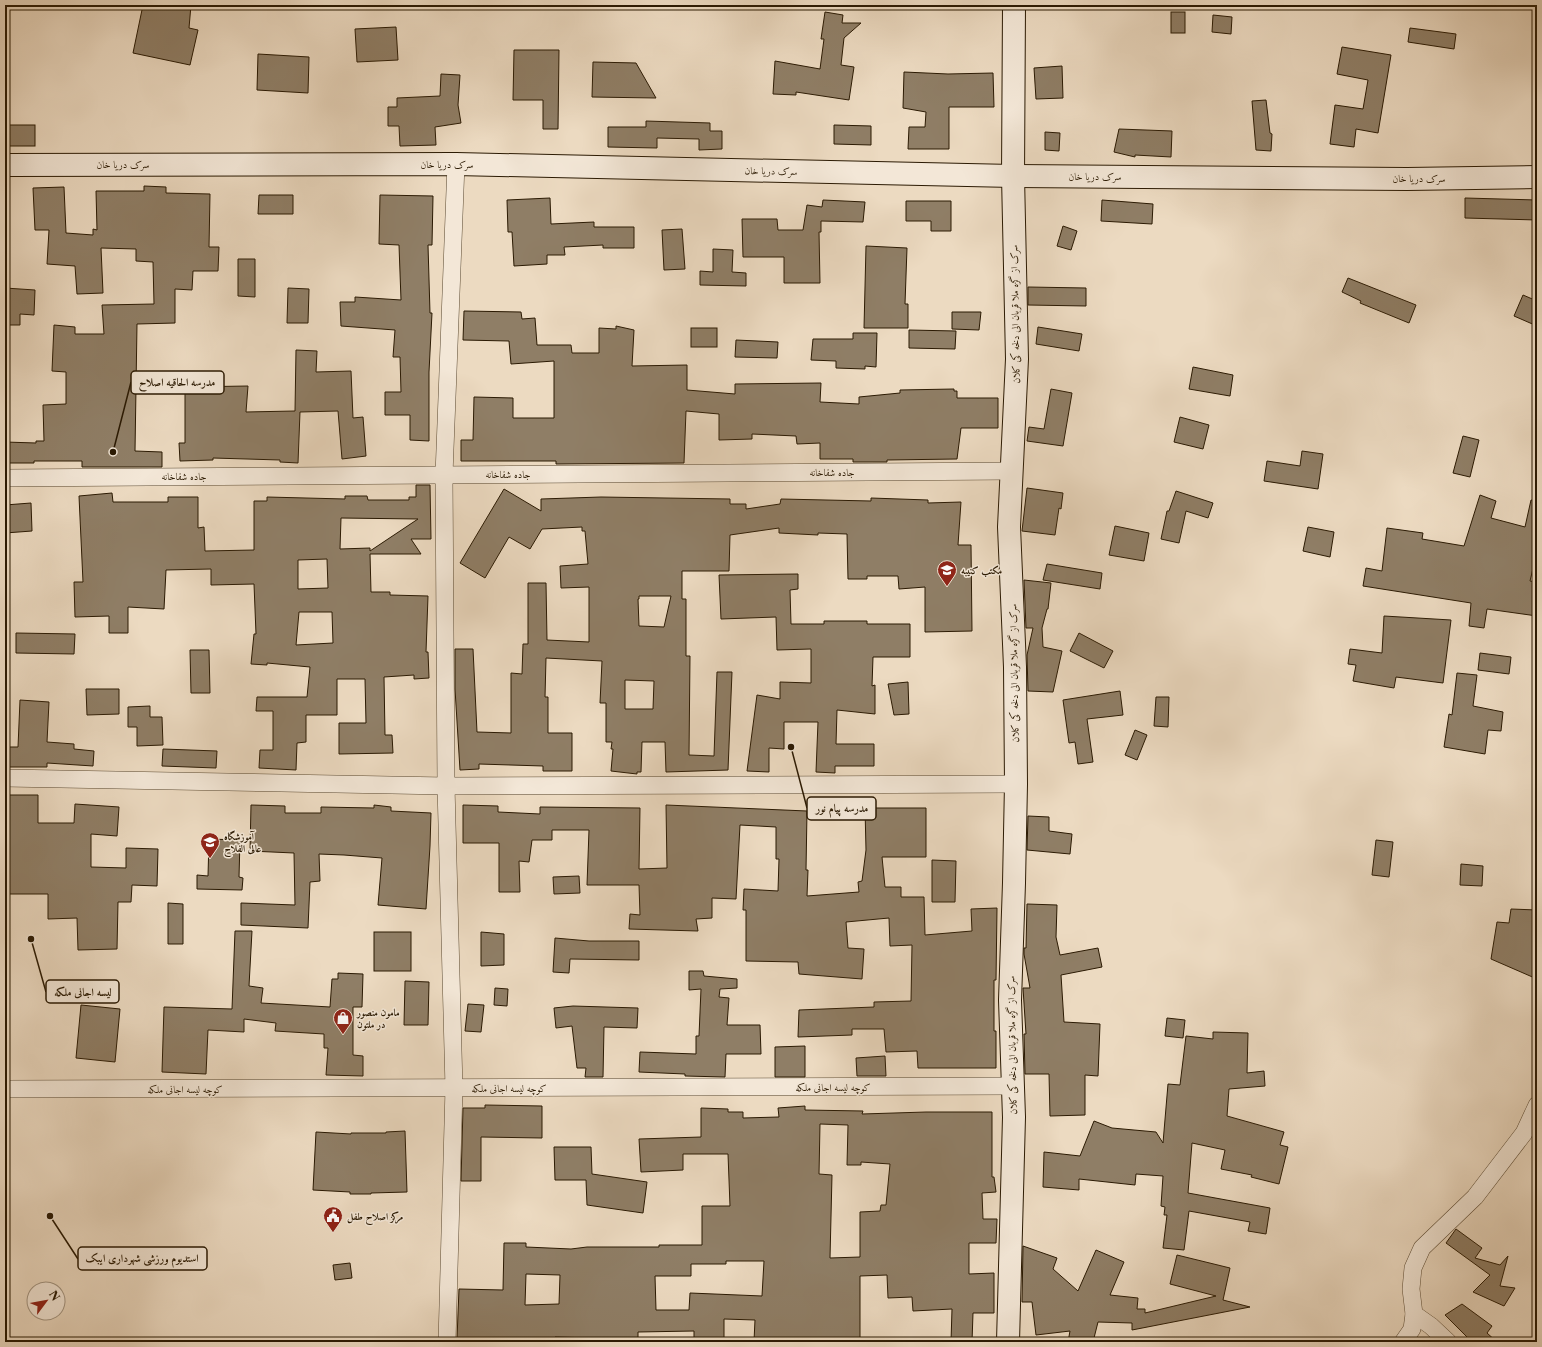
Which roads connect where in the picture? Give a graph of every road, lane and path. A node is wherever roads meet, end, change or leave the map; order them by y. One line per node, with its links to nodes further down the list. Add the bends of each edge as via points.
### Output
1 (1014, 5): 4 (street, سرک از گزه ملا قربان الی دلخه کی کلان)
2 (456, 164): 3 (street, سرک دریا خان); 4 (street, سرک دریا خان); 7 (street)
3 (5, 165)
4 (1013, 176): 5 (street, سرک دریا خان, via 1407,179); 6 (street, سرک از گزه ملا قربان الی دلخه کی کلان, via 1017,358)
5 (1537, 177)
6 (1012, 471): 7 (street, جاده شفاخانه); 10 (street, سرک از گزه ملا قربان الی دلخه کی کلان, via 1009,527 1015,667)
7 (444, 475): 8 (street, جاده شفاخانه); 11 (street)
8 (5, 478)
9 (5, 778): 11 (street)
10 (1016, 784): 11 (street); 12 (street, سرک از گزه ملا قربان الی دلخه کی کلان, via 1010,1000)
11 (446, 786): 13 (street)
12 (1012, 1086): 13 (street, کوچه لیسه اجانی ملکه); 18 (street, سرک از گزه ملا قربان الی دلخه کی کلان, via 1014,1117)
13 (454, 1088): 14 (street, کوچه لیسه اجانی ملکه); 17 (street)
14 (5, 1089)
15 (1537, 1105): 16 (street, via 1524,1133 1475,1197 1422,1248 1413,1268 1411,1289)
16 (1414, 1314): 19 (street, via 1412,1329); 20 (street)
17 (447, 1342)
18 (1008, 1342)
19 (1403, 1342)
20 (1448, 1342)

